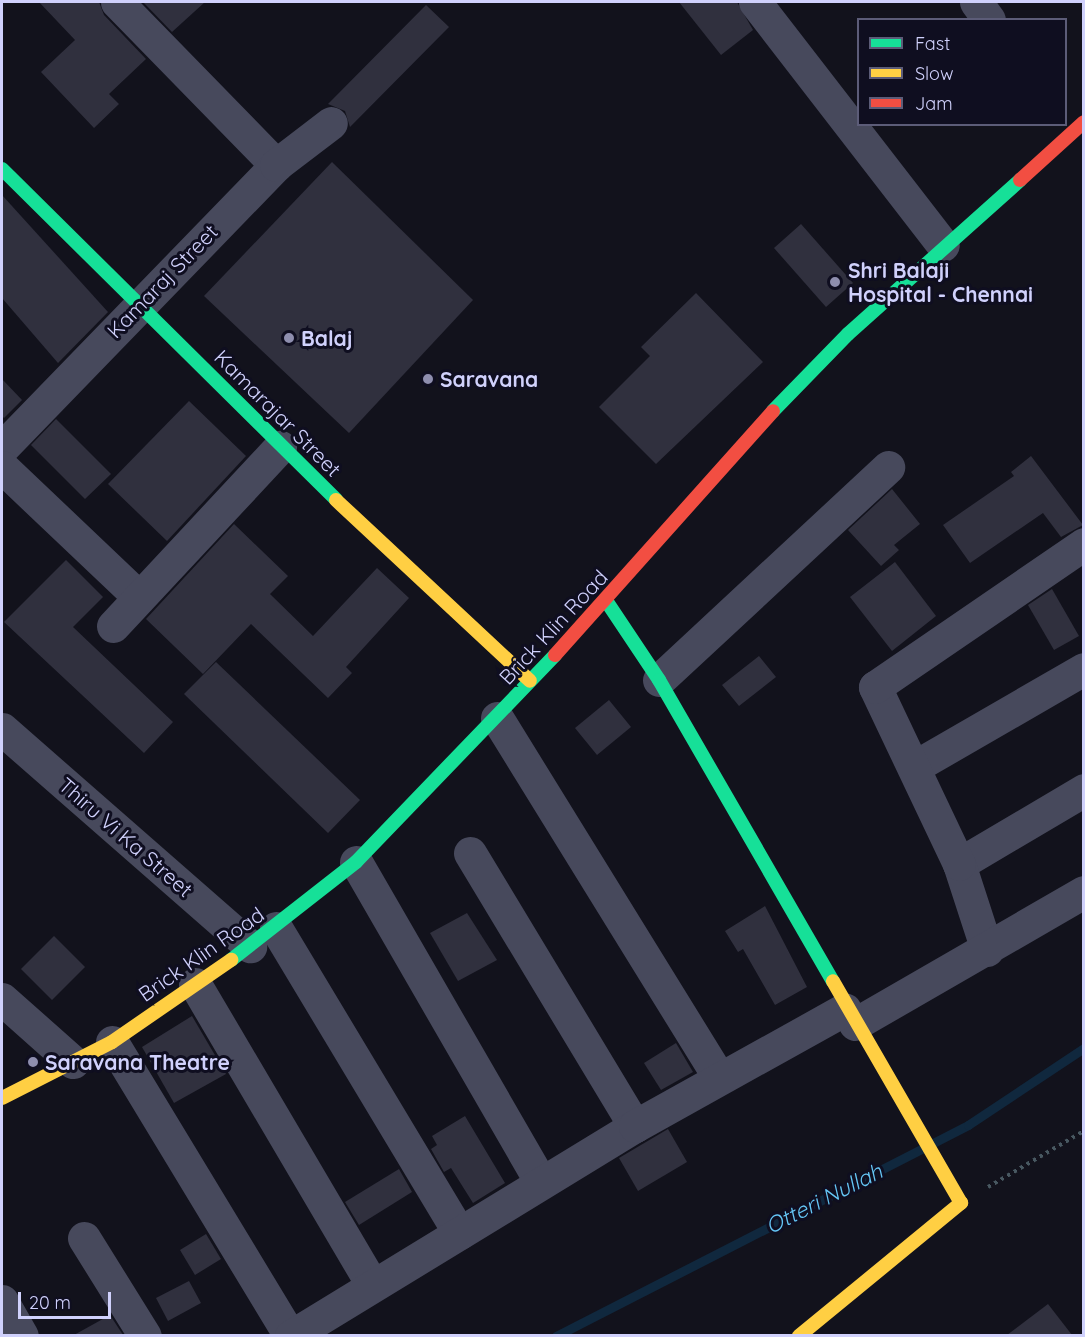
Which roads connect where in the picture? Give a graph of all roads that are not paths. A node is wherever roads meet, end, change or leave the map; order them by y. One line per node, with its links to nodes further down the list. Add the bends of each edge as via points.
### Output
1 (117, 2): 7 (street)
2 (755, 2): 9 (street)
3 (976, 2): 4 (street)
4 (988, 18)
5 (331, 123): 7 (street, Kamaraj Street)
6 (1074, 124): 9 (street, Brick Klin Road)
7 (276, 165): 10 (street, Kamaraj Street)
8 (2, 169): 10 (street, Kamarajar Street)
9 (943, 245): 17 (street, Brick Klin Road, via 778,405)
10 (140, 303): 11 (street, Kamarajar Street); 12 (street, Kamaraj Street)
11 (280, 447): 16 (street); 21 (street, Kamarajar Street)
12 (2, 448)
13 (2, 467): 16 (street)
14 (888, 467): 20 (street)
15 (1083, 544): 24 (street, via 875,687)
16 (139, 597): 18 (street)
17 (607, 602): 20 (street); 21 (street, Brick Klin Road)
18 (112, 626)
19 (1083, 669): 24 (street)
20 (659, 680): 34 (street)
21 (530, 681): 22 (street, Brick Klin Road)
22 (497, 718): 27 (street, Brick Klin Road); 37 (street)
23 (2, 729): 30 (street, Thiru Vi Ka Street)
24 (914, 767): 28 (street)
25 (1083, 790): 28 (street)
26 (470, 854): 39 (street)
27 (356, 862): 30 (street, Brick Klin Road); 40 (street)
28 (958, 864): 31 (street)
29 (1083, 892): 31 (street)
30 (263, 937): 32 (street, Brick Klin Road); 41 (street, Thiru Vi Ka Street)
31 (987, 950): 34 (street)
32 (195, 984): 35 (street, Brick Klin Road); 43 (street)
33 (2, 999): 36 (street)
34 (850, 1017): 37 (street); 48 (street, via 909,1108 961,1203)
35 (112, 1042): 36 (street, Brick Klin Road); 47 (street)
36 (73, 1062): 38 (street, Brick Klin Road)
37 (719, 1078): 39 (street)
38 (2, 1098)
39 (635, 1126): 40 (street)
40 (541, 1182): 41 (street)
41 (459, 1233): 43 (street)
42 (84, 1238): 46 (street)
43 (372, 1286): 47 (street)
44 (2, 1301): 45 (street)
45 (22, 1335)
46 (145, 1335)
47 (291, 1335)
48 (799, 1335)

